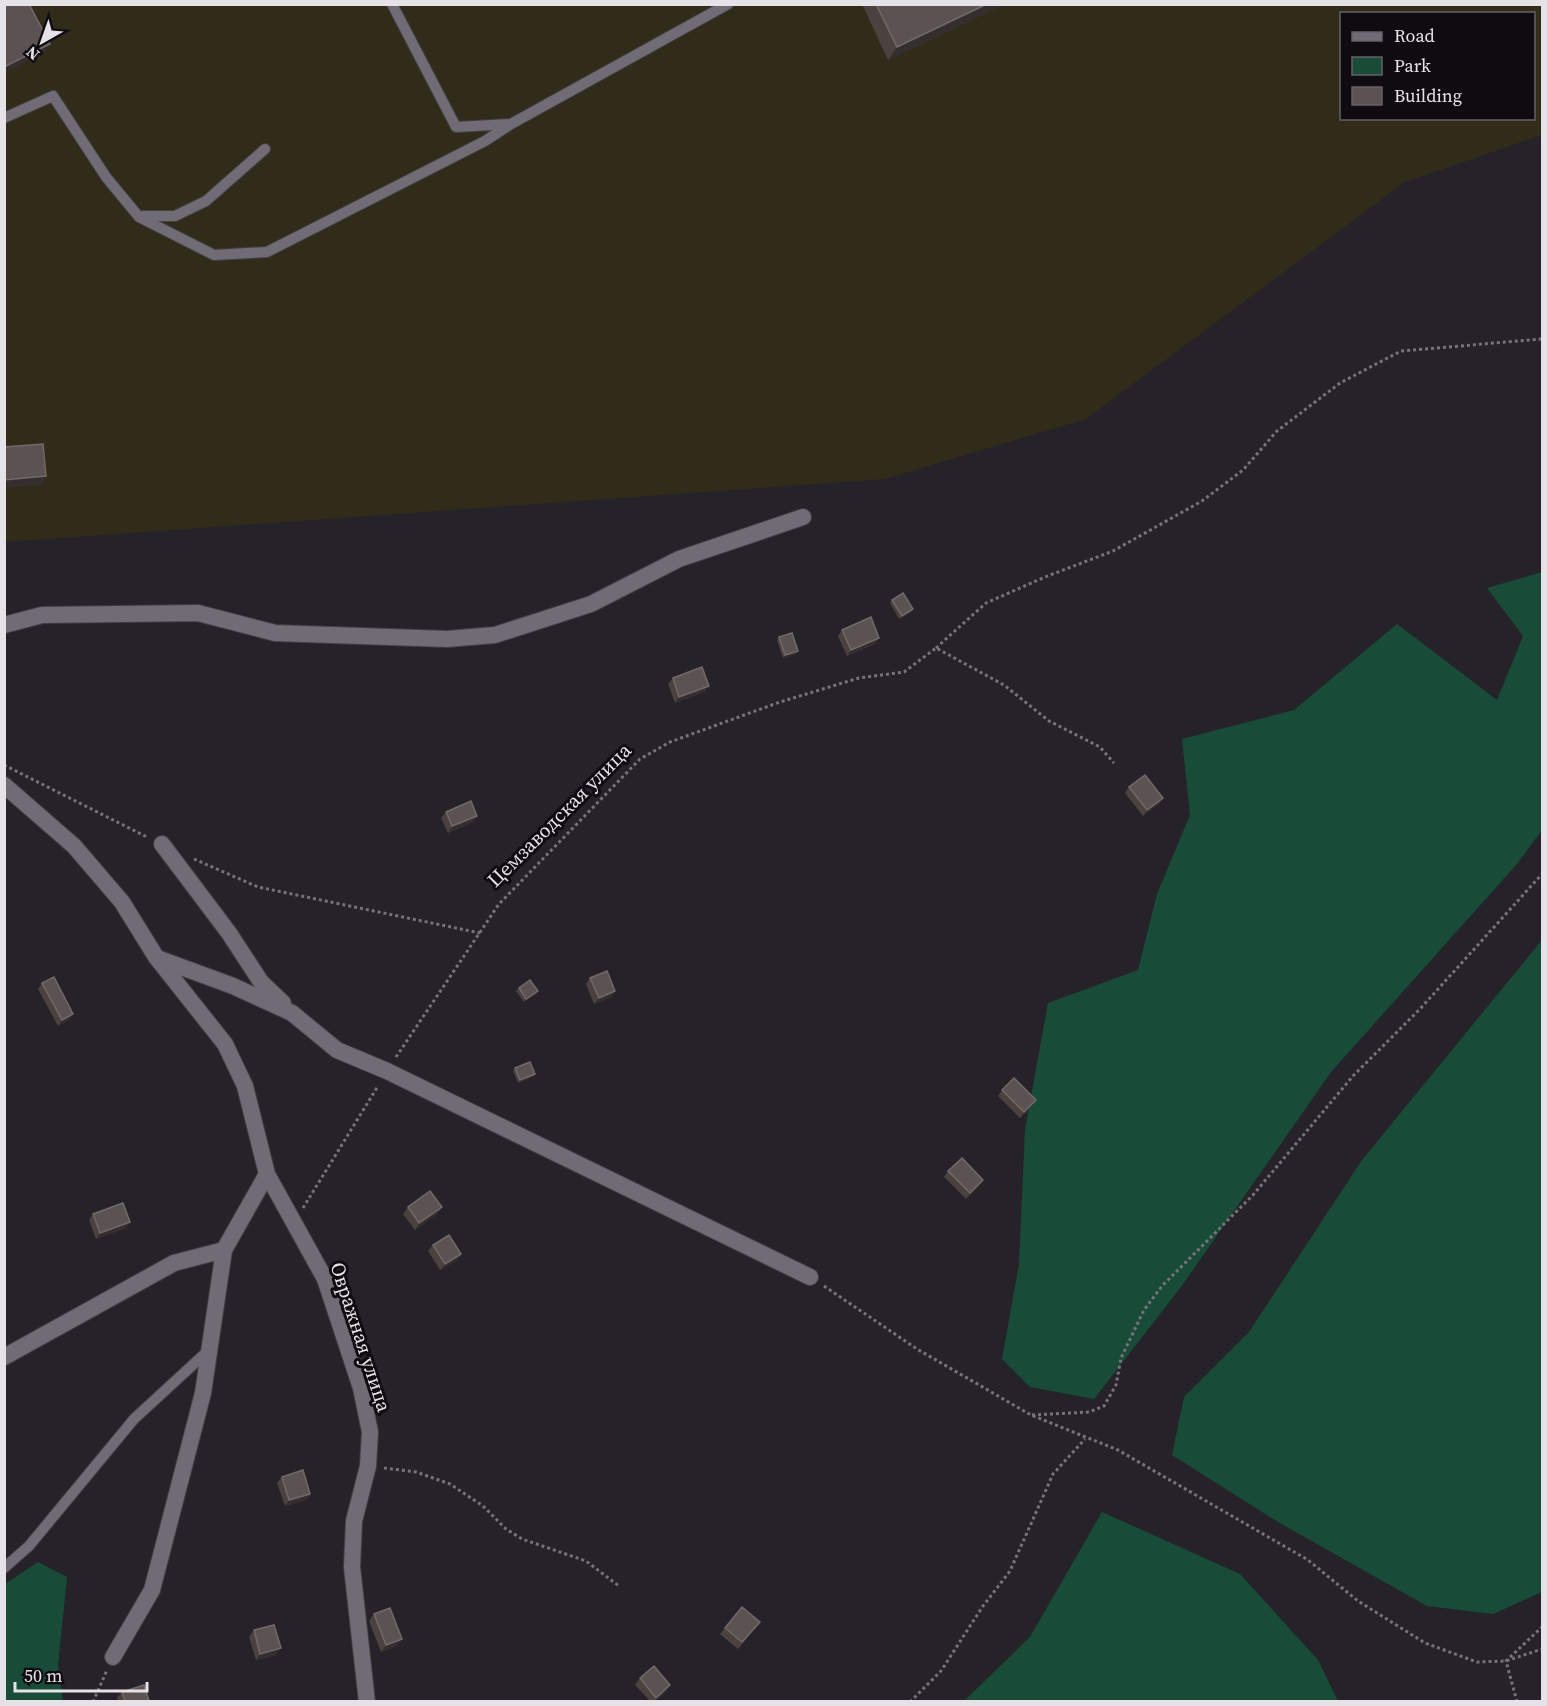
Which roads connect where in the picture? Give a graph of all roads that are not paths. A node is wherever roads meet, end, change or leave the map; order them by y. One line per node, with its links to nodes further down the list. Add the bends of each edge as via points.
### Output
1 (392, 4): 4 (lane, via 456,127)
2 (728, 4): 4 (lane)
3 (4, 118): 6 (lane, via 53,96 106,177)
4 (511, 124): 6 (lane, via 267,252 214,255)
5 (265, 149): 6 (lane, via 206,201 175,216)
6 (139, 217)
7 (803, 517): 8 (street, via 679,558 591,604 495,635 447,639 275,633 198,613 42,615)
8 (4, 625)
9 (4, 785): 11 (street, Овражная улица, via 74,846 122,902)
10 (162, 844): 12 (street, via 261,982)
11 (156, 957): 12 (street); 13 (street, Овражная улица, via 225,1044 245,1086)
12 (292, 1013): 15 (street, via 337,1050)
13 (267, 1174): 14 (street); 20 (street, Овражная улица, via 325,1279 361,1388 370,1432 368,1466 354,1521 352,1567)
14 (224, 1250): 16 (street); 17 (street, via 174,1263)
15 (810, 1277)
16 (211, 1349): 18 (lane, via 134,1419 29,1546); 19 (street, via 152,1590)
17 (4, 1358)
18 (4, 1568)
19 (113, 1657)
20 (367, 1701)

